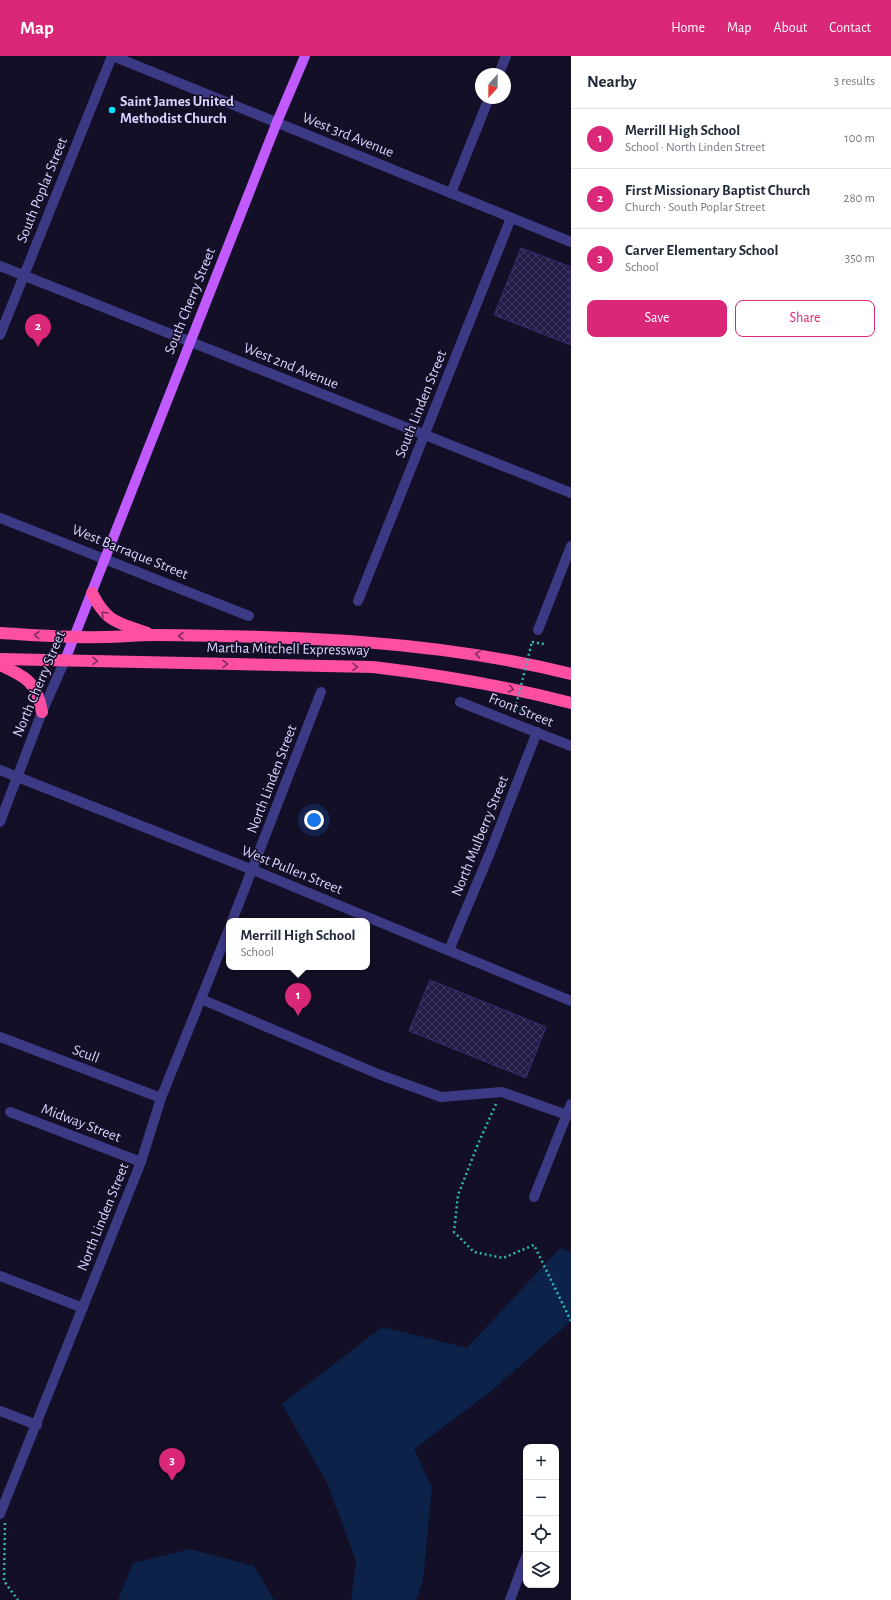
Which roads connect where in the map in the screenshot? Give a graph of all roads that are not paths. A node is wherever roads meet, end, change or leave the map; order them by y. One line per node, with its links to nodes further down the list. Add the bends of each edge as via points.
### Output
1 (112, 56): 6 (street, West 3rd Avenue); 11 (street, South Poplar Street)
2 (305, 56): 6 (main road, South Cherry Street)
3 (506, 56): 4 (street)
4 (501, 68)
5 (487, 104): 7 (street)
6 (276, 122): 7 (street, West 3rd Avenue); 13 (main road, South Cherry Street)
7 (451, 193): 8 (street, West 3rd Avenue)
8 (511, 218): 9 (street, West 3rd Avenue); 14 (street, South Linden Street)
9 (571, 242)
10 (0, 266): 11 (street, West 2nd Avenue)
11 (24, 275): 12 (street, South Poplar Street); 13 (street, West 2nd Avenue)
12 (0, 335)
13 (190, 342): 14 (street, West 2nd Avenue); 18 (main road, South Cherry Street)
14 (424, 435): 15 (street, West 2nd Avenue); 20 (street, South Linden Street)
15 (571, 493)
16 (0, 518): 18 (street, West Barraque Street)
17 (571, 546): 22 (street)
18 (105, 558): 19 (main road, North Cherry Street); 21 (street, West Barraque Street)
19 (92, 593): 24 (highway, one-way to 19, via 106,616); 25 (main road, North Cherry Street)
20 (358, 601)
21 (249, 616)
22 (538, 630)
23 (0, 633): 25 (highway, Martha Mitchell Expressway, one-way to 23)
24 (152, 635): 25 (highway, Martha Mitchell Expressway); 29 (highway, Martha Mitchell Expressway, one-way to 24, via 494,657 385,643)
25 (75, 636): 27 (main road, North Cherry Street)
26 (0, 659): 27 (highway, Martha Mitchell Expressway)
27 (65, 660): 32 (highway, Martha Mitchell Expressway, one-way to 32, via 373,667 508,688); 33 (street, North Cherry Street)
28 (0, 664): 33 (highway, via 32,684 39,695)
29 (571, 674)
30 (321, 692): 39 (street, North Linden Street)
31 (460, 702): 34 (street, Front Street)
32 (571, 703)
33 (42, 712): 37 (street, North Cherry Street)
34 (537, 732): 35 (street, Front Street); 42 (street, North Mulberry Street)
35 (571, 746)
36 (0, 770): 37 (street, West Pullen Street)
37 (17, 776): 38 (street, North Cherry Street); 39 (street, West Pullen Street)
38 (0, 822)
39 (253, 870): 40 (street, North Linden Street); 42 (street, West Pullen Street)
40 (233, 918)
41 (226, 936): 43 (street, North Linden Street)
42 (449, 950): 44 (street, West Pullen Street)
43 (201, 999): 46 (street, North Linden Street); 49 (street, via 378,1074 441,1097 502,1092)
44 (571, 1000)
45 (0, 1037): 46 (street, Scull)
46 (161, 1098): 50 (street, North Linden Street)
47 (571, 1104): 49 (street)
48 (10, 1112): 50 (street, Midway Street)
49 (567, 1115): 51 (street)
50 (141, 1162): 53 (street, North Linden Street)
51 (534, 1198)
52 (0, 1276): 53 (street)
53 (83, 1308): 55 (street, North Linden Street)
54 (0, 1411): 55 (street)
55 (37, 1425): 56 (street, North Linden Street)
56 (3, 1518)
57 (523, 1565): 58 (street)
58 (510, 1600)

